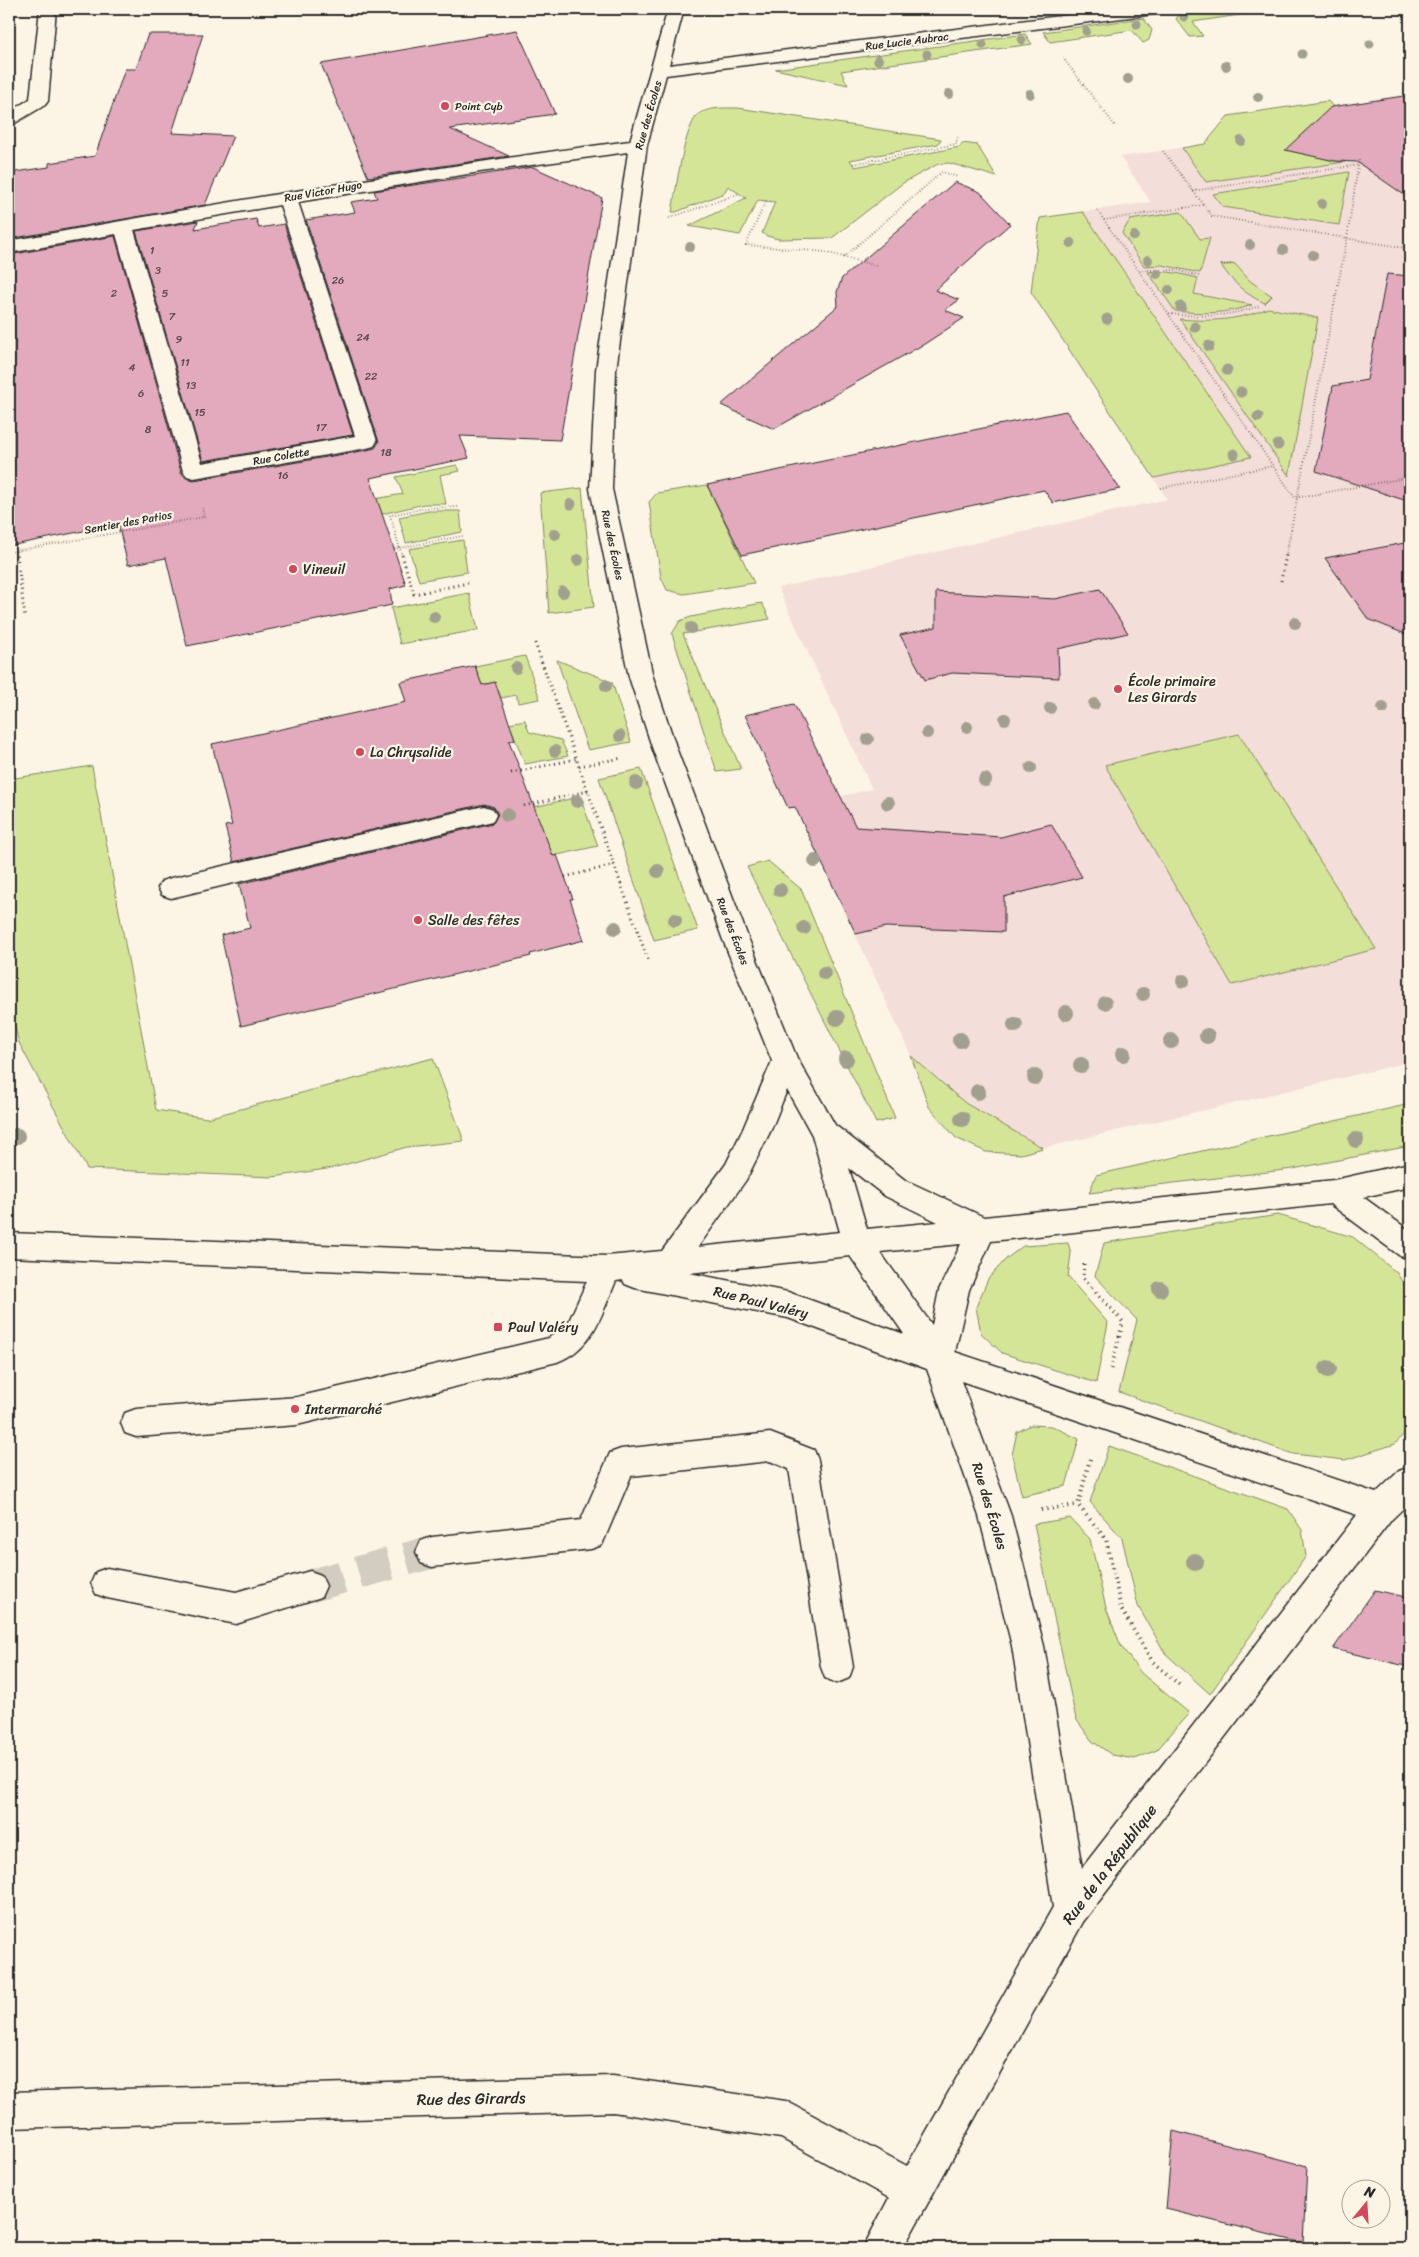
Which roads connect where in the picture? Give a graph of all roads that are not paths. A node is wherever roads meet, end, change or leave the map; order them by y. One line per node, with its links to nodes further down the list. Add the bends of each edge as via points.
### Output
1 (48, 9): 5 (street, via 39,100)
2 (676, 9): 4 (street, Rue des Écoles)
3 (1154, 9): 4 (street, Rue Lucie Aubrac)
4 (660, 71): 6 (street, Rue des Écoles)
5 (9, 119)
6 (638, 145): 7 (street, Rue Victor Hugo, via 521,159); 12 (street, Rue des Écoles, via 606,370 601,489 644,686 726,913)
7 (287, 197): 8 (street, Rue Victor Hugo); 8 (street, Rue Colette, via 367,441 194,470)
8 (124, 226): 9 (street, Rue Victor Hugo)
9 (9, 247)
10 (484, 815): 11 (street)
11 (171, 888)
12 (785, 1061): 13 (street, Rue des Écoles); 20 (street, via 736,1172)
13 (825, 1133): 16 (street, Rue des Écoles, via 895,1188); 17 (street, Rue des Écoles)
14 (1410, 1175): 15 (street)
15 (1334, 1192): 16 (street); 19 (street)
16 (982, 1229): 17 (street); 22 (street, via 954,1290)
17 (857, 1242): 20 (street); 22 (street, Rue des Écoles)
18 (9, 1245): 21 (street)
19 (1410, 1247)
20 (670, 1263): 21 (street)
21 (607, 1269): 22 (street, Rue Paul Valéry, via 788,1306); 23 (street, via 579,1330 557,1349 297,1411)
22 (940, 1360): 25 (street, Rue Paul Valéry); 30 (street, Rue des Écoles, via 995,1516 1028,1646)
23 (136, 1423)
24 (1410, 1482): 25 (street, Rue de la République)
25 (1381, 1509): 30 (street, Rue de la République)
26 (432, 1552): 29 (street, via 591,1534 621,1463 770,1447 803,1460)
27 (107, 1583): 28 (street, via 236,1608)
28 (310, 1586)
29 (837, 1667)
30 (1071, 1910): 32 (street, Rue de la République)
31 (9, 2110): 32 (street, Rue des Girards, via 613,2094 786,2120)
32 (914, 2191): 33 (street, Rue de la République)
33 (882, 2248)

